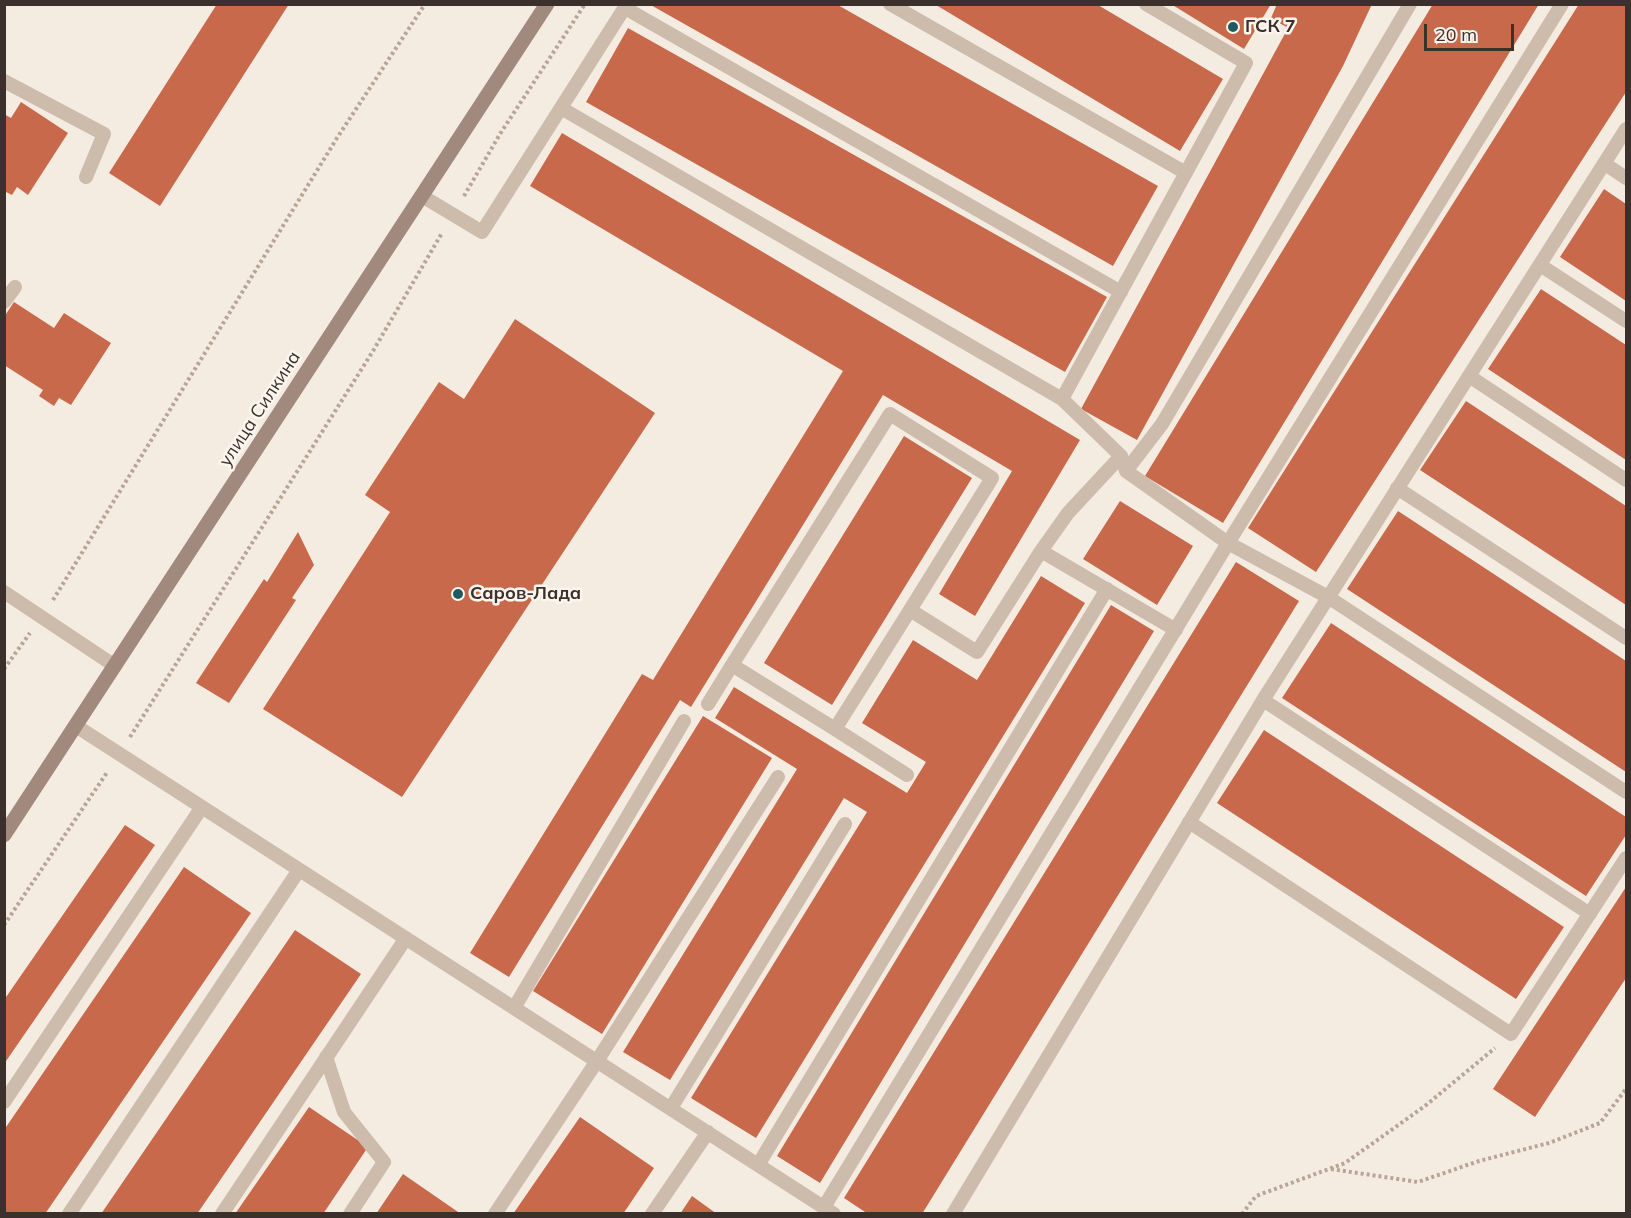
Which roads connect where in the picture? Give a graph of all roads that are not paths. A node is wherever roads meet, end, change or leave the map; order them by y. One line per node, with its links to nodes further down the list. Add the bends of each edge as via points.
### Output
1 (547, 4): 14 (main road, улица Силкина)
2 (890, 4): 11 (lane)
3 (1146, 4): 11 (lane, via 1246,63)
4 (1410, 4): 23 (lane, via 1162,424)
5 (1562, 4): 26 (lane)
6 (626, 6): 8 (lane); 17 (lane)
7 (4, 81): 12 (lane, via 104,134)
8 (561, 108): 14 (lane, via 482,232); 21 (lane)
9 (1626, 129): 10 (lane)
10 (1605, 164): 13 (lane); 15 (lane)
11 (1186, 173): 17 (lane)
12 (86, 177)
13 (1626, 178)
14 (422, 196): 35 (main road, улица Силкина)
15 (1540, 265): 19 (lane); 20 (lane)
16 (15, 287): 18 (lane)
17 (1121, 292): 21 (lane)
18 (4, 302)
19 (1626, 321)
20 (1469, 376): 24 (lane); 25 (lane)
21 (1062, 399): 22 (lane)
22 (1121, 456): 23 (lane); 27 (lane, via 1068,513)
23 (1126, 471): 26 (lane)
24 (1626, 480)
25 (1397, 488): 30 (lane); 33 (lane)
26 (1228, 543): 30 (lane); 32 (lane)
27 (1041, 551): 28 (lane); 31 (lane, via 977,652)
28 (1107, 589): 32 (lane); 58 (lane)
29 (4, 592): 35 (lane)
30 (1328, 597): 36 (lane); 43 (lane)
31 (910, 609): 34 (lane, via 993,478 890,414); 40 (lane)
32 (1176, 630): 59 (lane)
33 (1626, 638)
34 (732, 665): 37 (lane); 40 (lane)
35 (115, 666): 39 (main road, улица Силкина)
36 (1263, 699): 45 (lane); 50 (lane)
37 (708, 705)
38 (684, 722): 52 (lane)
39 (76, 726): 44 (lane); 47 (main road, улица Силкина)
40 (835, 729): 41 (lane)
41 (907, 775)
42 (778, 777): 54 (lane)
43 (1626, 792)
44 (202, 807): 49 (lane); 55 (lane)
45 (1189, 822): 50 (lane, via 1511,1034); 65 (lane)
46 (845, 824): 56 (lane)
47 (4, 835)
48 (1626, 858): 50 (lane)
49 (299, 870): 51 (lane); 60 (lane)
50 (1590, 914)
51 (406, 938): 52 (lane); 53 (lane)
52 (514, 1008): 54 (lane)
53 (326, 1058): 61 (lane); 62 (lane, via 344,1112 384,1162)
54 (597, 1061): 56 (lane); 63 (lane)
55 (4, 1102)
56 (671, 1108): 57 (lane)
57 (708, 1132): 58 (lane); 64 (lane)
58 (758, 1165): 59 (lane)
59 (829, 1210)
60 (69, 1214)
61 (222, 1214)
62 (350, 1214)
63 (495, 1214)
64 (652, 1214)
65 (953, 1214)

